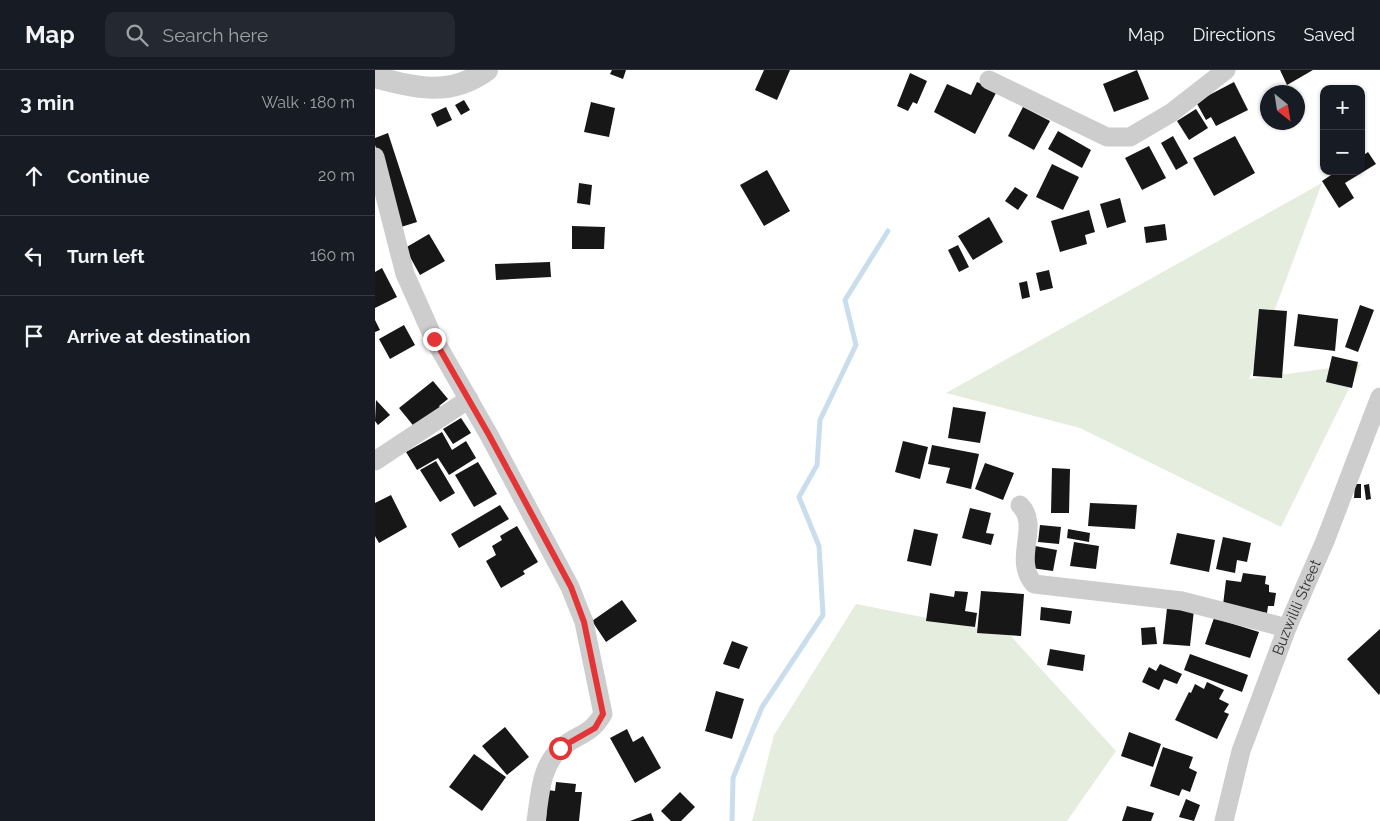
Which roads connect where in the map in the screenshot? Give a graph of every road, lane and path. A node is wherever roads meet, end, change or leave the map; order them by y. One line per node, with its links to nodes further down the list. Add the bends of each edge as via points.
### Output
1 (487, 70): 3 (street, via 473,80 450,88 414,88)
2 (1227, 70): 4 (street, via 1171,113 1130,137 1107,137)
3 (375, 77)
4 (989, 80)
5 (375, 157): 6 (street)
6 (382, 221): 8 (street, via 434,339)
7 (1380, 397): 11 (street, Buzwilili Street, via 1325,541)
8 (469, 399): 9 (street); 12 (street, via 571,587 584,622 603,714 595,728 560,748 543,775)
9 (375, 461)
10 (1020, 505): 11 (street, via 1028,516 1024,567 1034,584 1182,601)
11 (1287, 628): 13 (street, Buzwilili Street, via 1241,751)
12 (536, 821)
13 (1224, 821)

